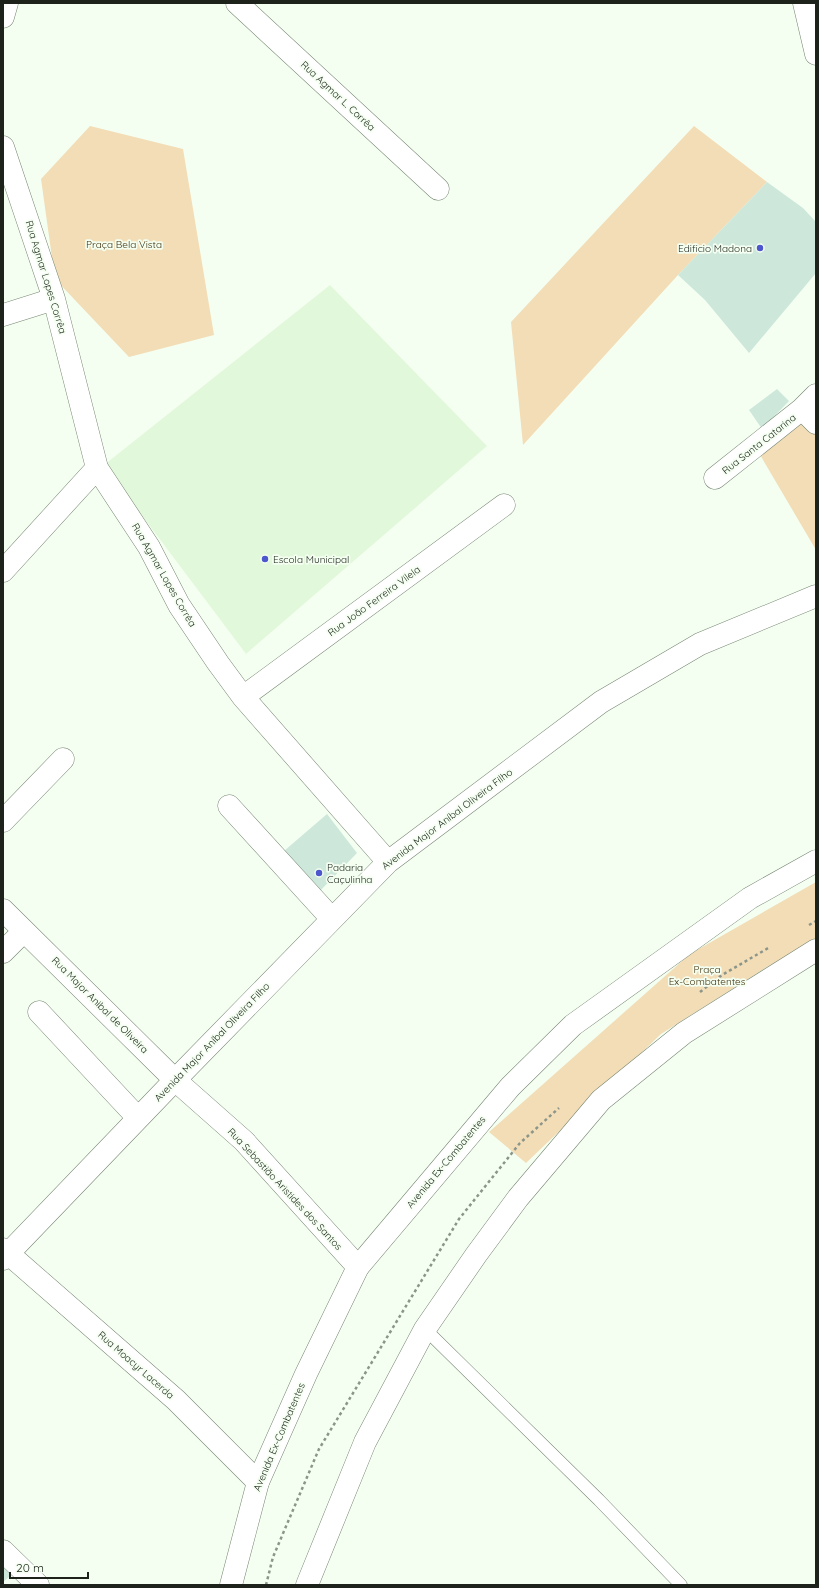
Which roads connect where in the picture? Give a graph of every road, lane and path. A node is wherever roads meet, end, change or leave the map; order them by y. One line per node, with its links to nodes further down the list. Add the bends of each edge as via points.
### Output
1 (7, 3): 4 (street)
2 (238, 3): 7 (street, Rua Agmar L. Corrêa)
3 (804, 3): 5 (street)
4 (3, 17)
5 (816, 54)
6 (3, 147): 8 (street, Rua Agmar Lopes Corrêa)
7 (438, 189)
8 (54, 299): 9 (street); 11 (street, Rua Agmar Lopes Corrêa)
9 (3, 315)
10 (811, 409): 12 (street, Rua Santa Catarina)
11 (96, 468): 14 (street); 16 (street, Rua Agmar Lopes Corrêa, via 149,547 179,605)
12 (715, 478)
13 (504, 506): 16 (street, Rua João Ferreira Vilela)
14 (3, 571)
15 (816, 596): 21 (street, Avenida Major Aníbal Oliveira Filho, via 700,644 601,702)
16 (243, 697): 21 (street, Rua Agmar Lopes Corrêa)
17 (63, 759): 19 (street)
18 (229, 806): 23 (street)
19 (3, 820)
20 (816, 861): 31 (street, Avenida Ex-Combatentes, via 750,898 573,1026 510,1087)
21 (388, 862): 23 (street, Avenida Major Aníbal Oliveira Filho)
22 (3, 910): 24 (street, Rua Major Anibal de Oliveira)
23 (332, 919): 28 (street, Avenida Major Aníbal Oliveira Filho)
24 (24, 930): 26 (street); 28 (street, Rua Major Anibal de Oliveira)
25 (816, 950): 32 (street, via 684,1033 601,1100 518,1198)
26 (3, 952)
27 (39, 1012): 29 (street)
28 (175, 1080): 29 (street, Avenida Major Aníbal Oliveira Filho); 31 (street, Rua Sebastião Aristides dos Santos, via 244,1141)
29 (138, 1118): 30 (street, Avenida Major Aníbal Oliveira Filho)
30 (5, 1254): 33 (street, Rua Moacyr Lacerda, via 176,1400)
31 (358, 1267): 33 (street, Avenida Ex-Combatentes, via 306,1374)
32 (425, 1329): 35 (street, via 365,1442); 38 (lane, via 599,1500)
33 (258, 1482): 37 (street, Avenida Ex-Combatentes)
34 (3, 1551): 36 (street)
35 (312, 1582)
36 (38, 1585)
37 (231, 1585)
38 (681, 1585)

